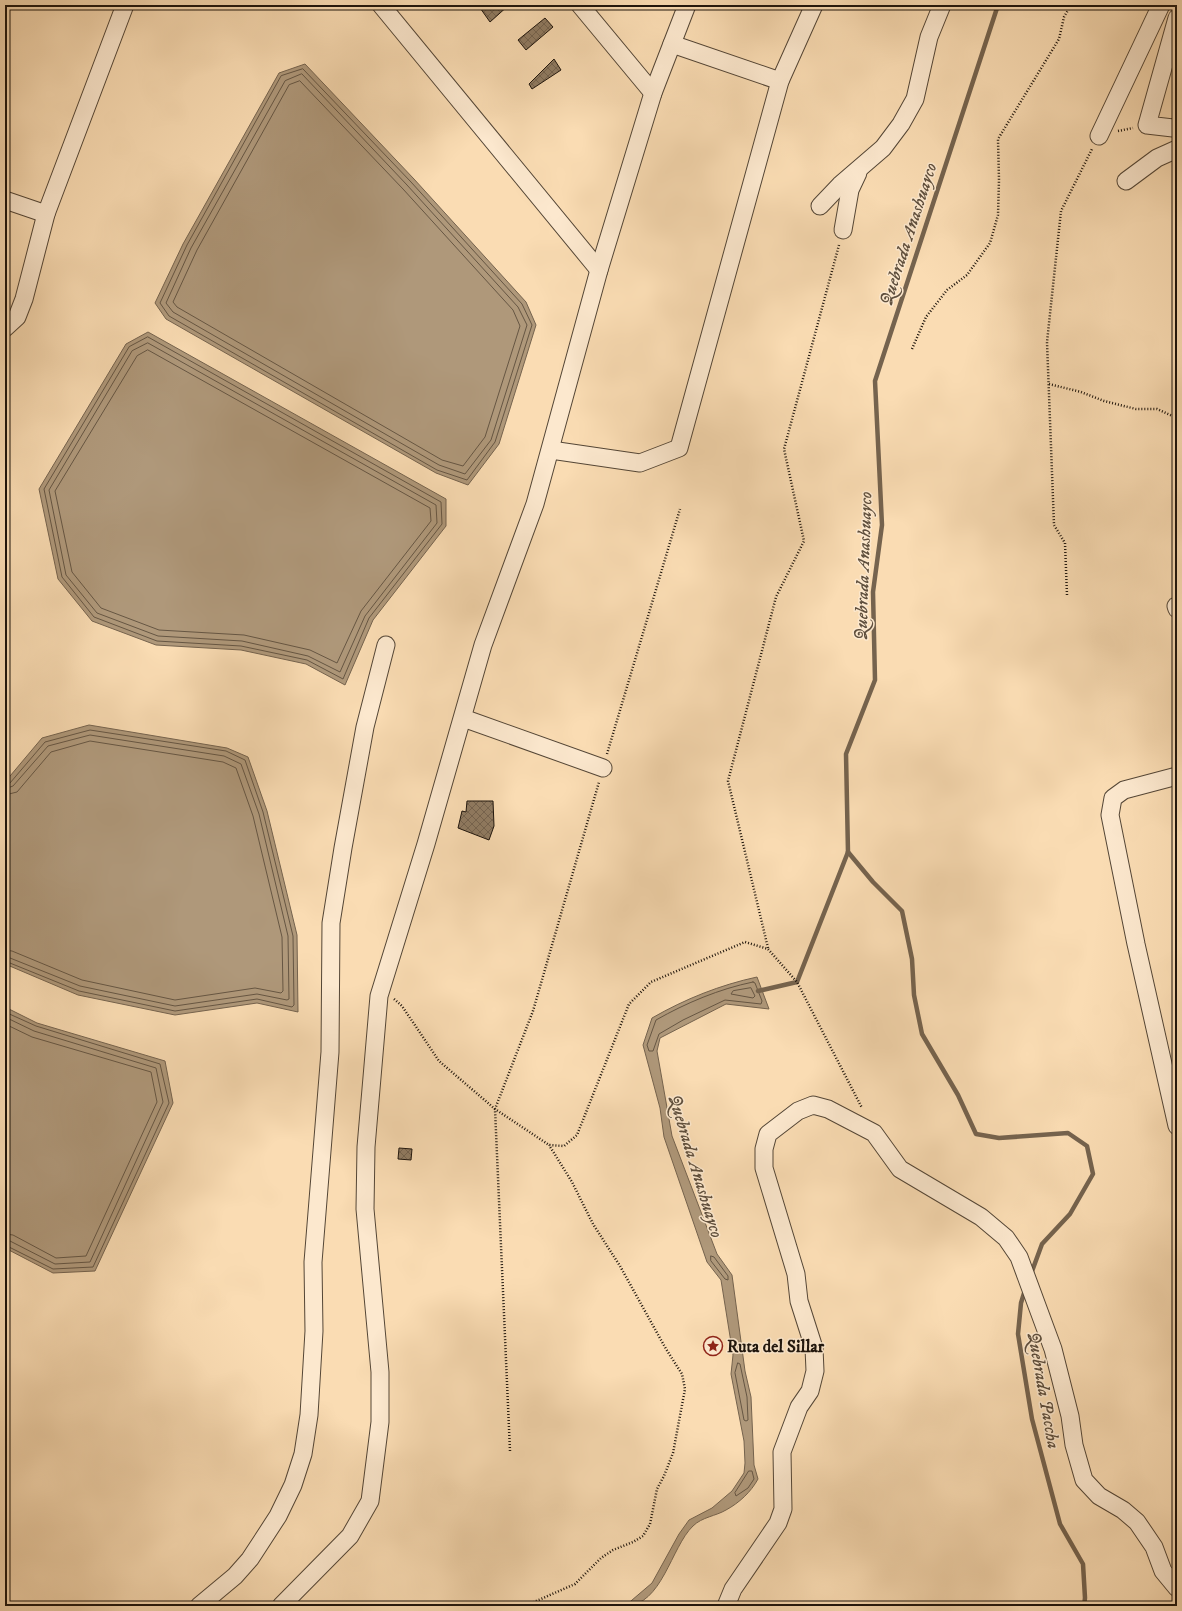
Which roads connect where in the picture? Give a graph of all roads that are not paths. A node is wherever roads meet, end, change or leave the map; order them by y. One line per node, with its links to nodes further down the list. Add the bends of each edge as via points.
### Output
1 (125, 5): 19 (street)
2 (381, 5): 21 (street)
3 (580, 5): 11 (street)
4 (687, 5): 9 (street)
5 (814, 5): 10 (street)
6 (942, 5): 15 (street, via 929,37 915,98 901,124 883,148)
7 (1161, 5): 13 (street)
8 (1177, 18): 12 (street, via 1147,125)
9 (672, 44): 10 (street); 11 (street)
10 (780, 81): 23 (street, via 679,448 640,463)
11 (653, 93): 21 (street)
12 (1177, 126)
13 (1099, 136)
14 (1177, 149): 16 (street, via 1157,158)
15 (860, 169): 18 (street); 20 (street, via 850,190)
16 (1126, 181)
17 (5, 200): 19 (street)
18 (820, 206)
19 (46, 214): 22 (street, via 24,299 17,317)
20 (843, 230)
21 (599, 270): 23 (street)
22 (5, 328)
23 (551, 450): 25 (street, via 535,504 482,645)
24 (386, 645): 30 (street, via 365,727 331,923 330,1052 313,1262 314,1331 309,1415 303,1454 293,1485 278,1516 250,1559 225,1585)
25 (463, 718): 26 (street); 31 (street, via 379,996 366,1147 365,1209 380,1372 380,1422 370,1501 350,1536)
26 (603, 768)
27 (1177, 776): 28 (street, via 1124,790 1113,798 1110,815)
28 (1177, 1126)
29 (1177, 1588): 32 (street, via 1163,1571 1154,1547 1137,1522 1099,1496 1084,1480 1053,1349 1019,1257 1006,1238 981,1217 900,1169 874,1133 828,1109 813,1105 798,1111 768,1134 764,1149 764,1168 796,1274 799,1301 814,1348 815,1371 810,1391 799,1407 782,1452 783,1509 778,1522 733,1589)
30 (199, 1606)
31 (281, 1606)
32 (726, 1606)

